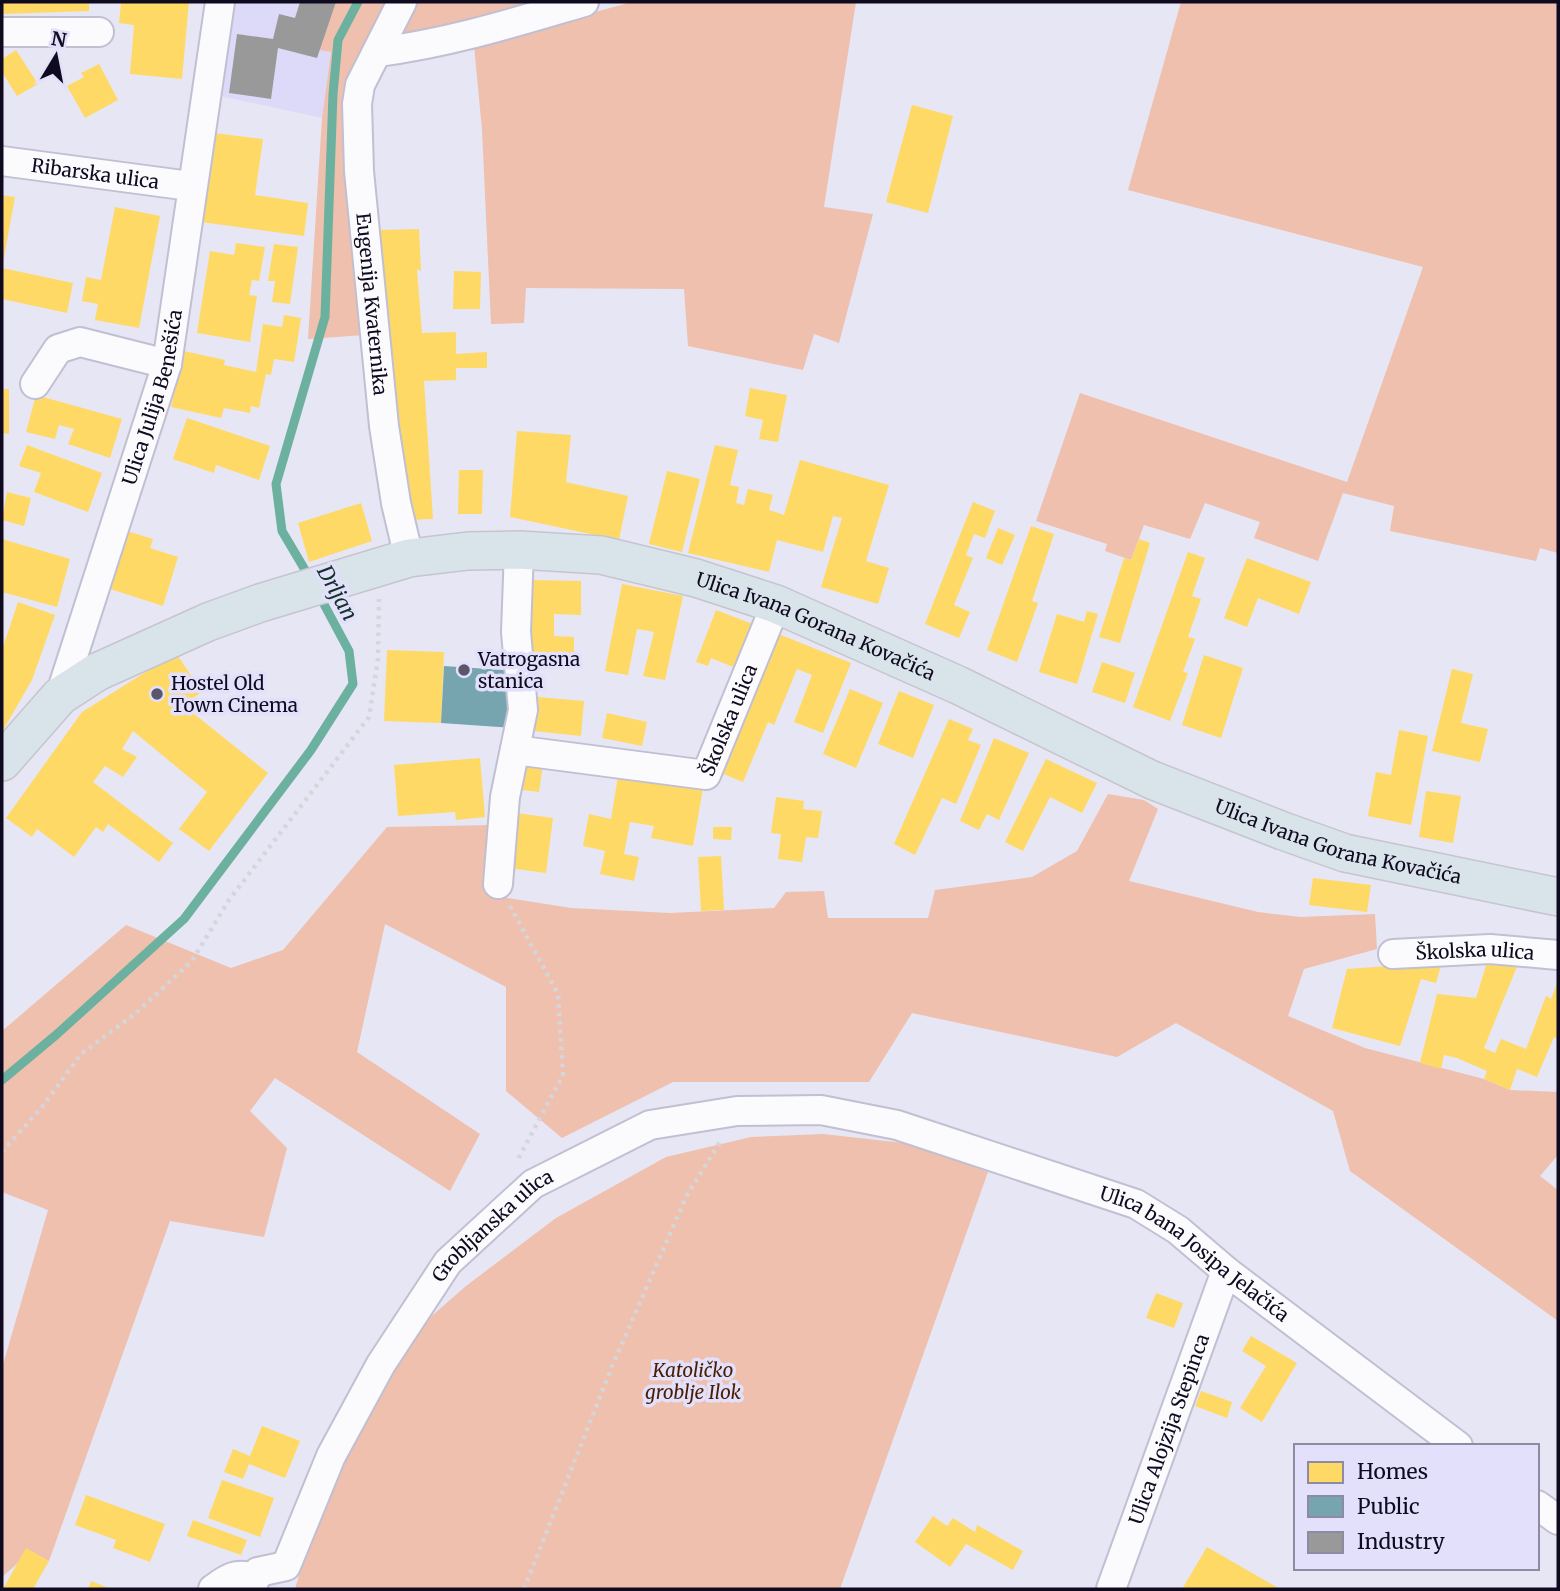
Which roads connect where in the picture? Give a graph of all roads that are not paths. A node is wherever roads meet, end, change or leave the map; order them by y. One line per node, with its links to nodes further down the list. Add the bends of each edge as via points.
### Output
1 (220, 2): 8 (street, Ulica Julija Benešića)
2 (402, 2): 6 (street, Eugenija Kvaternika)
3 (584, 2): 6 (street, via 445,41)
4 (2, 32): 5 (street)
5 (99, 32)
6 (378, 52): 12 (street, Eugenija Kvaternika, via 360,85 357,104 359,171 396,503)
7 (2, 161): 8 (street, Ribarska ulica)
8 (190, 187): 9 (street, Ulica Julija Benešića)
9 (167, 364): 10 (street, via 80,342 58,349); 14 (street, Ulica Julija Benešića)
10 (35, 384)
11 (519, 550): 12 (main road, Ulica Ivana Gorana Kovačića, via 468,551); 13 (main road, Ulica Ivana Gorana Kovačića, via 601,555); 15 (street, via 516,632 523,710)
12 (379, 567): 14 (main road, Ulica Ivana Gorana Kovačića, via 208,622 97,672)
13 (776, 604): 15 (street, Školska ulica, via 706,775); 18 (main road, Ulica Ivana Gorana Kovačića, via 1219,808 1345,853)
14 (60, 696): 16 (main road, Ulica Julija Benešića)
15 (515, 750): 17 (street, via 505,797)
16 (2, 762)
17 (498, 884)
18 (1558, 897)
19 (1393, 954): 20 (street, Školska ulica, via 1490,949)
20 (1558, 955)
21 (897, 1125): 22 (street, Ulica bana Josipa Jelačića, via 1136,1204 1178,1230); 26 (street, Grobljanska ulica, via 821,1110 737,1111 650,1125 533,1184 448,1262 381,1364)
22 (1226, 1271): 23 (street, Ulica bana Josipa Jelačića); 28 (street, Ulica Alojzija Stepinca)
23 (1455, 1444)
24 (1539, 1506): 25 (street)
25 (1558, 1520)
26 (268, 1581): 27 (street, Grobljanska ulica, via 242,1573)
27 (213, 1589)
28 (1111, 1589)

